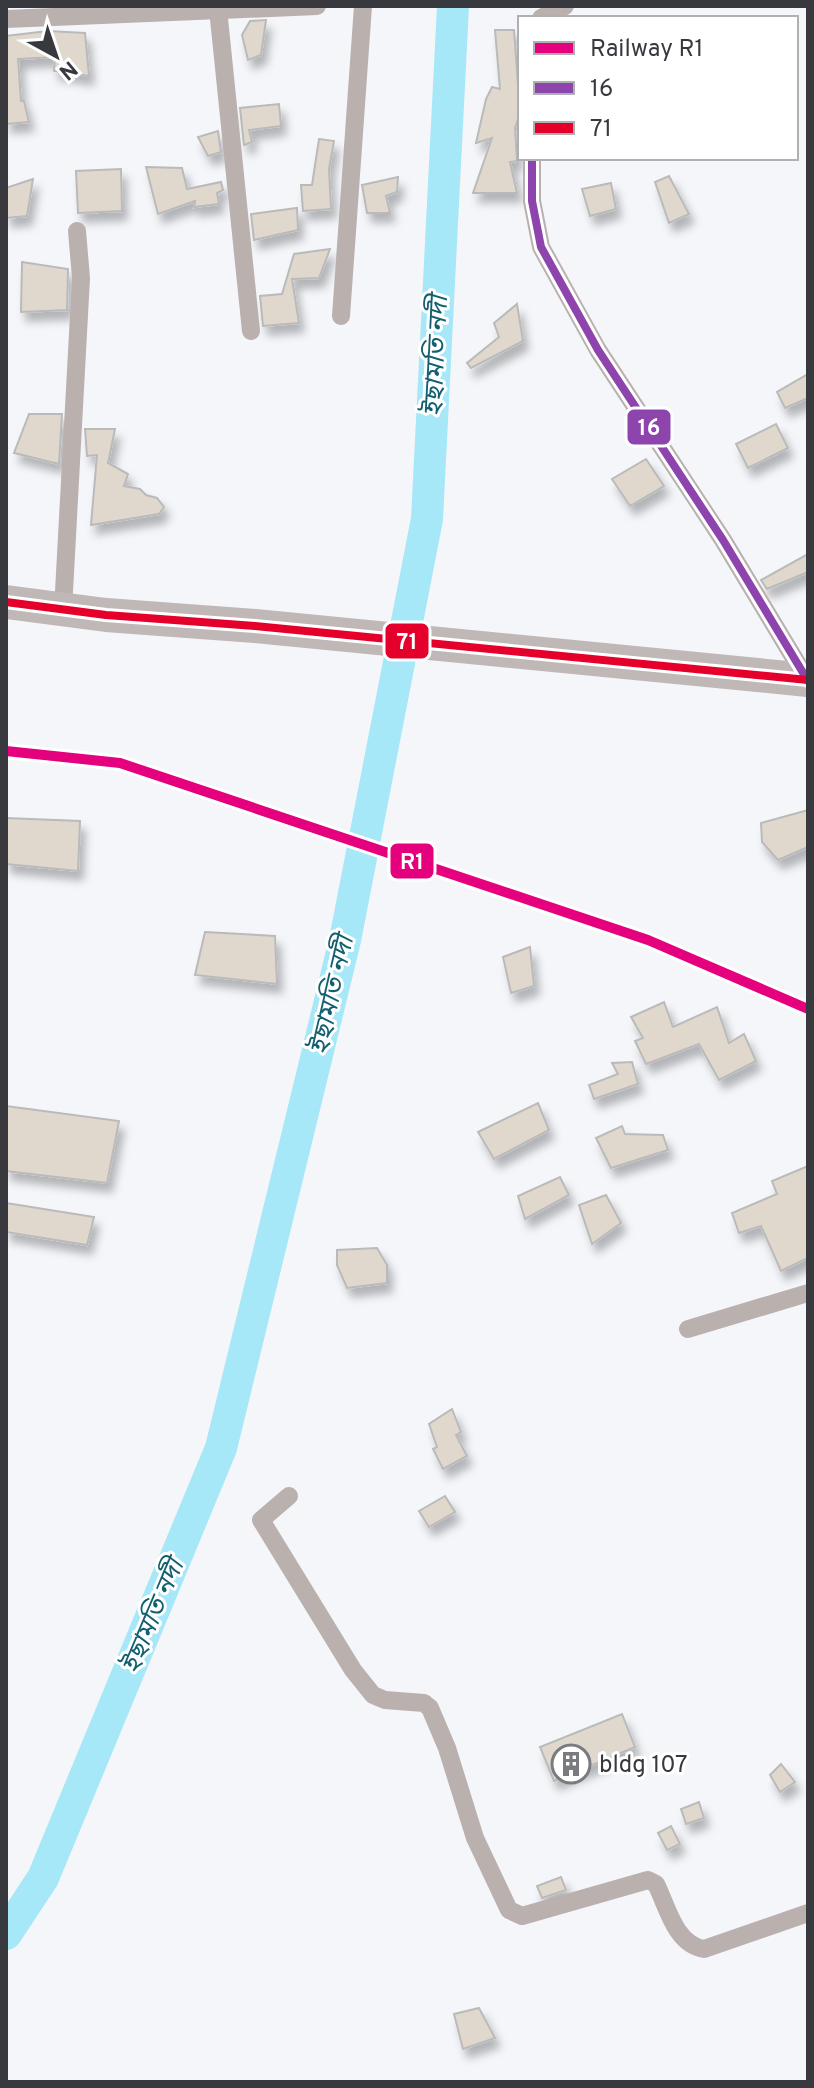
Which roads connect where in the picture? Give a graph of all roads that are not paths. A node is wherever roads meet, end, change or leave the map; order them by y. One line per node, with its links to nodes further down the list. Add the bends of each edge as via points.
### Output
1 (317, 6): 4 (street)
2 (363, 6): 9 (street)
3 (565, 6): 5 (street)
4 (218, 9): 6 (street); 10 (street)
5 (545, 16)
6 (6, 19)
7 (532, 160): 13 (street, via 532,201 541,247 598,350)
8 (77, 231): 12 (street, via 81,278)
9 (341, 316)
10 (251, 331)
11 (6, 602): 12 (highway)
12 (63, 610): 13 (highway)
13 (808, 680)
14 (808, 1293): 15 (street)
15 (688, 1329)
16 (289, 1496): 17 (street, via 261,1520 373,1695 430,1708 475,1838 509,1910 522,1916 648,1880 656,1884 681,1936 704,1949)
17 (808, 1913)

